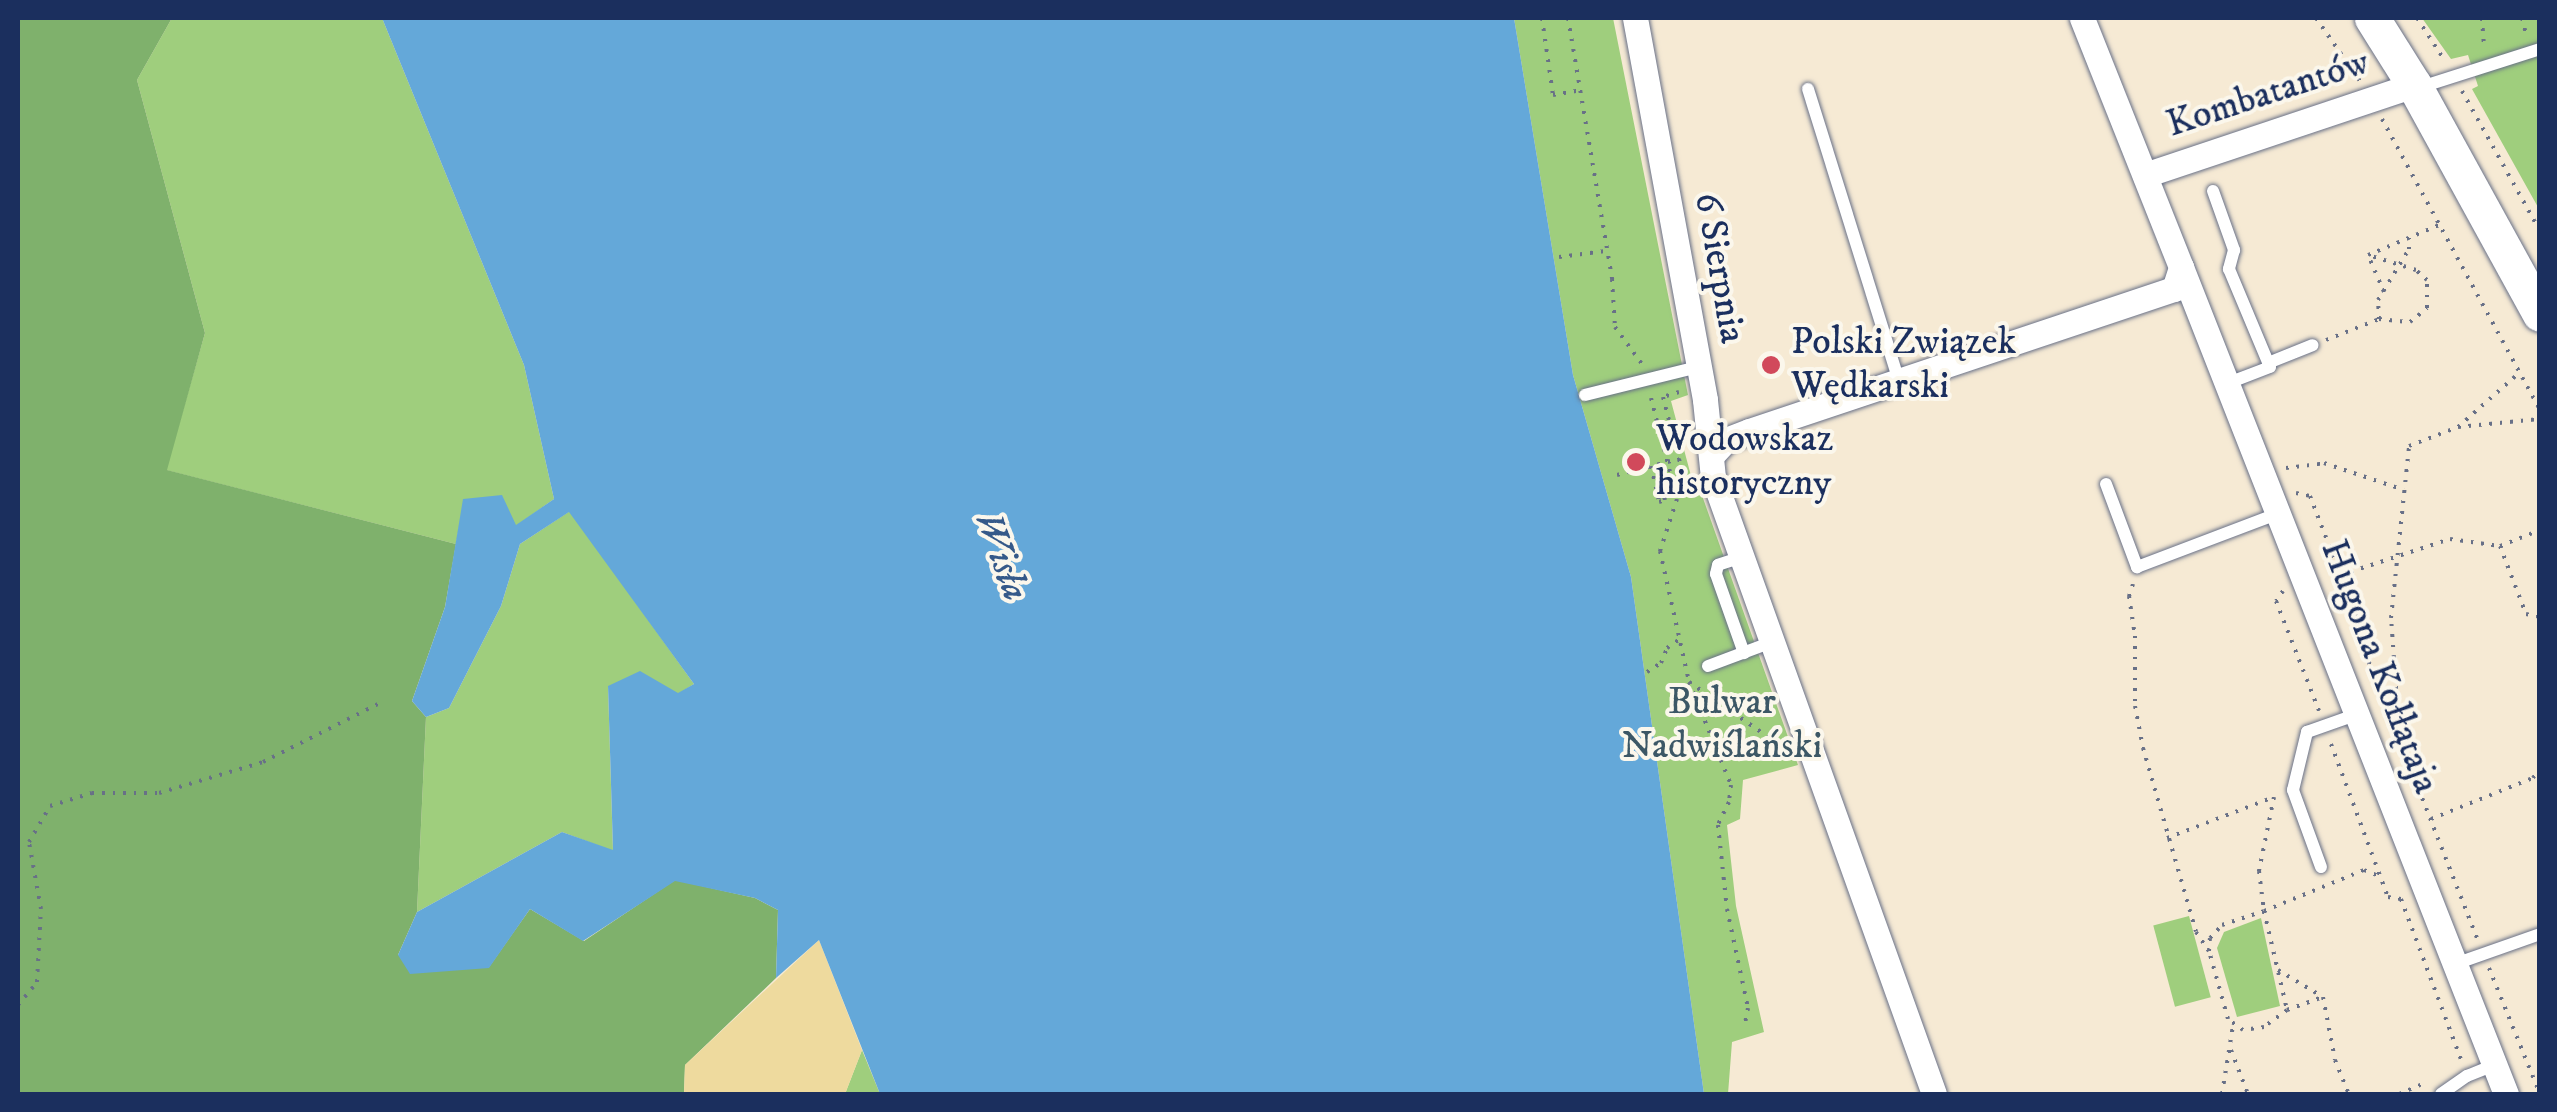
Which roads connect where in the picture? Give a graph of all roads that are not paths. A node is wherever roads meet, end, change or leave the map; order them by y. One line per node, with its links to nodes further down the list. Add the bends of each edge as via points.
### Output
1 (1635, 18): 13 (street, 6 Sierpnia)
2 (2082, 18): 7 (street, Hugona Kołłątaja)
3 (2372, 18): 5 (main road)
4 (2540, 49): 5 (lane)
5 (2416, 87): 7 (street, Kombatantów); 10 (main road)
6 (1808, 89): 14 (lane)
7 (2145, 175): 9 (street, Hugona Kołłątaja)
8 (2213, 191): 12 (lane, via 2234,250 2229,269)
9 (2180, 273): 14 (street, via 2162,296); 15 (street, Hugona Kołłątaja)
10 (2540, 314)
11 (2313, 345): 12 (lane)
12 (2268, 363): 15 (lane)
13 (1694, 378): 16 (lane, via 1646,380); 17 (street, 6 Sierpnia)
14 (1899, 382): 17 (street, via 1748,431)
15 (2228, 383): 19 (street, Hugona Kołłątaja)
16 (1584, 395)
17 (1714, 454): 20 (street, 6 Sierpnia, via 1713,477)
18 (2106, 484): 19 (lane, via 2138,567)
19 (2280, 513): 24 (street, Hugona Kołłątaja)
20 (1742, 557): 21 (street, 6 Sierpnia); 22 (lane, via 1718,566 1716,574)
21 (1772, 642): 22 (lane); 29 (street, 6 Sierpnia)
22 (1744, 652): 23 (lane)
23 (1708, 666)
24 (2355, 715): 25 (lane, via 2308,732 2293,790); 27 (street, Hugona Kołłątaja)
25 (2321, 867)
26 (2540, 934): 27 (lane)
27 (2455, 964): 28 (street, Hugona Kołłątaja)
28 (2494, 1065): 30 (lane); 31 (street, Hugona Kołłątaja)
29 (1934, 1094)
30 (2441, 1094)
31 (2506, 1094)

